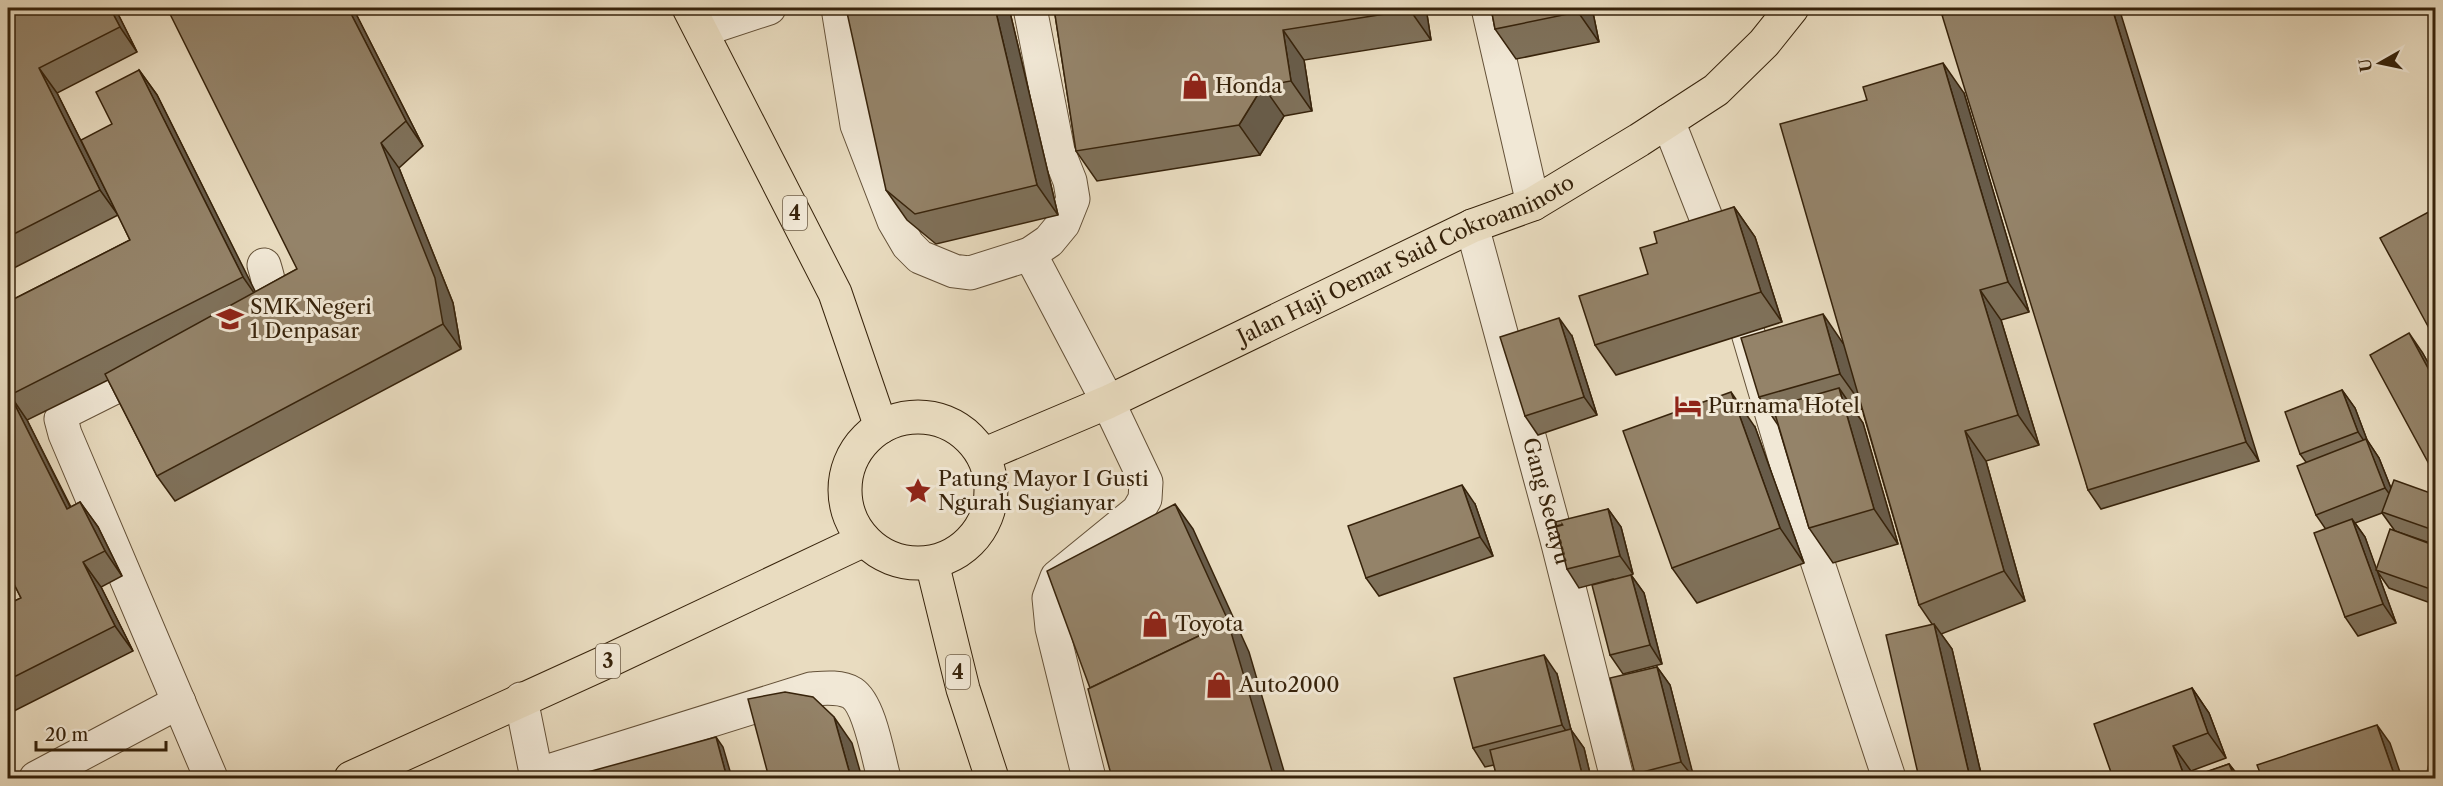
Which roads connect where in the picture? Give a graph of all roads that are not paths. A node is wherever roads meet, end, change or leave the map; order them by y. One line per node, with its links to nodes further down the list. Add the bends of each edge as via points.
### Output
1 (769, 8): 6 (street)
2 (838, 8): 11 (street, via 857,125 894,221 908,245 932,263 970,273)
3 (1030, 8): 11 (street, via 1058,151 1070,181 1072,199 1063,224 1049,241)
4 (1488, 8): 8 (street)
5 (1792, 8): 7 (highway, Jalan Haji Oemar Said Cokroaminoto, via 1764,43 1716,90)
6 (695, 19): 17 (highway, 4, via 835,292)
7 (1668, 121): 8 (highway, Jalan Haji Oemar Said Cokroaminoto); 10 (street)
8 (1533, 204): 9 (highway, Jalan Haji Oemar Said Cokroaminoto)
9 (1472, 226): 16 (highway, Jalan Haji Oemar Said Cokroaminoto); 30 (street, Gang Sedayu)
10 (1718, 248)
11 (1030, 254): 16 (street)
12 (264, 265): 14 (street, via 269,298 264,309)
13 (1748, 333): 31 (street, via 1799,506)
14 (221, 334)
15 (179, 356): 22 (street, via 67,411 61,419)
16 (1108, 402): 18 (highway, Jalan Haji Oemar Said Cokroaminoto); 29 (street, via 1146,482 1145,499 1138,511 1057,577 1048,598)
17 (881, 427): 18 (highway, via 902,418 925,416 948,423 968,436); 19 (highway, via 861,444 848,466 844,492 850,518)
18 (983, 455): 20 (highway, via 992,497 986,518 975,537 956,554)
19 (864, 540): 20 (highway, via 877,552 895,560); 21 (highway, 3)
20 (932, 563): 28 (highway, 4, via 963,688)
21 (521, 699): 23 (street); 26 (highway, 3)
22 (179, 702): 24 (street); 25 (street)
23 (537, 777): 27 (street, via 811,688 835,688 851,692 863,704)
24 (36, 778)
25 (211, 778)
26 (351, 778)
27 (884, 778)
28 (992, 778)
29 (1089, 778)
30 (1617, 778)
31 (1889, 778)

